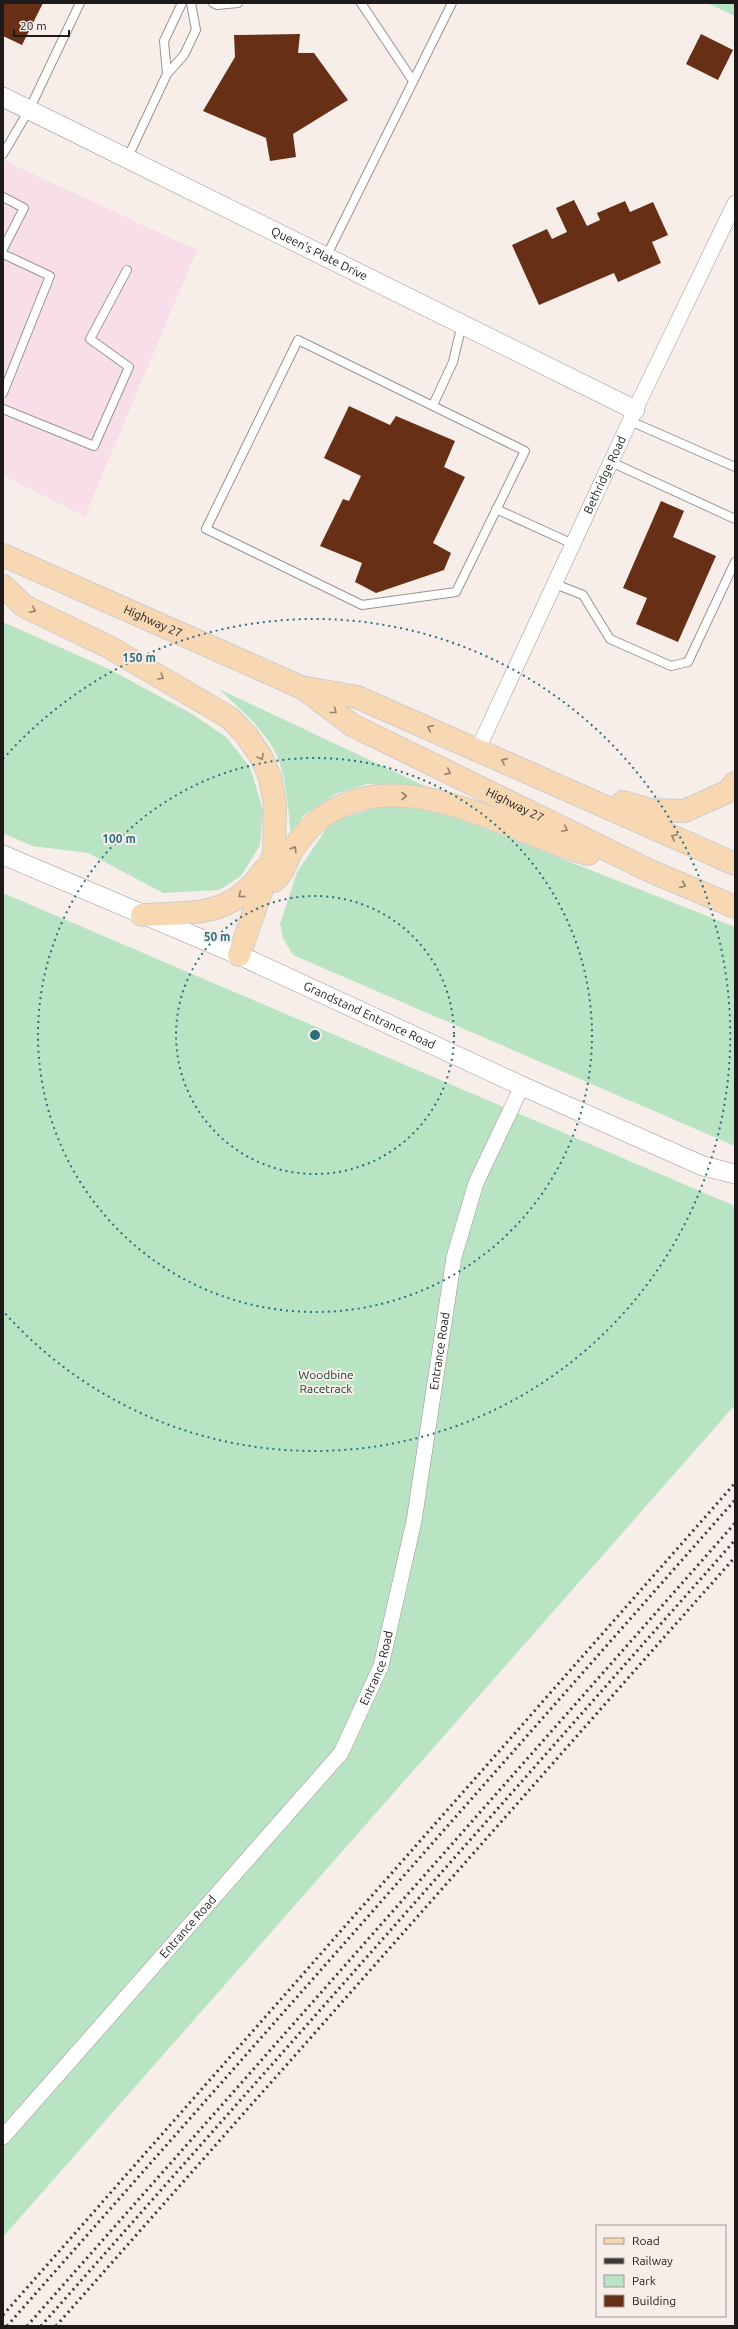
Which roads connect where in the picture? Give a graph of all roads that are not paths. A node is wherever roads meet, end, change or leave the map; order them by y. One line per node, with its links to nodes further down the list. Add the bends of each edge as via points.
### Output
1 (80, 3): 11 (lane)
2 (182, 3): 8 (lane, via 164,41)
3 (191, 3): 8 (lane, via 196,30 184,55)
4 (213, 3): 5 (lane)
5 (238, 3)
6 (361, 3): 9 (lane)
7 (452, 3): 9 (lane)
8 (167, 74): 13 (lane)
9 (413, 81): 18 (lane)
10 (3, 97): 11 (street, Queen's Plate Drive)
11 (28, 110): 12 (lane); 13 (street, Queen's Plate Drive)
12 (3, 154)
13 (127, 159): 18 (street, Queen's Plate Drive)
14 (3, 197): 16 (lane, via 24,208)
15 (735, 203): 24 (street, Bethridge Road)
16 (3, 249)
17 (3, 254): 21 (lane, via 50,276)
18 (326, 257): 20 (street, Queen's Plate Drive)
19 (127, 270): 23 (lane, via 90,339 129,368 94,446)
20 (462, 324): 22 (lane, via 453,362); 24 (street, Queen's Plate Drive)
21 (3, 393)
22 (433, 405): 27 (lane, via 524,451); 27 (lane, via 298,340 206,529 362,605 456,592)
23 (3, 409)
24 (633, 415): 25 (street, Bethridge Road); 26 (lane)
25 (611, 462): 28 (lane); 29 (street, Bethridge Road)
26 (735, 467)
27 (496, 509): 29 (lane)
28 (735, 519)
29 (573, 544): 32 (street, Bethridge Road)
30 (3, 556): 34 (main road, Highway 27)
31 (735, 562): 32 (lane, via 688,662 671,666 610,639 583,595)
32 (555, 584): 35 (street, Bethridge Road)
33 (3, 586): 38 (main road, one-way to 38, via 24,606 109,647 230,718 247,736 270,776 275,804)
34 (303, 688): 35 (main road, Highway 27, one-way to 34, via 357,696); 41 (main road, Highway 27, one-way to 41, via 352,725)
35 (478, 749): 36 (main road, Highway 27, one-way to 35)
36 (525, 770): 37 (main road, via 650,810 684,811 727,792); 40 (main road, Highway 27, one-way to 36)
37 (735, 783)
38 (274, 854): 42 (main road); 44 (main road, one-way to 44, via 256,880 231,902 213,909)
39 (3, 855): 44 (street, Grandstand Entrance Road)
40 (735, 864)
41 (648, 870): 42 (main road, one-way to 41, via 280,876 292,850 309,828 347,803 372,796 410,795 485,815 576,850); 43 (main road, Highway 27, one-way to 43)
42 (262, 890): 45 (main road)
43 (735, 907)
44 (142, 914): 45 (street, Grandstand Entrance Road)
45 (239, 955): 46 (street, Grandstand Entrance Road)
46 (522, 1086): 47 (street, Grandstand Entrance Road, via 703,1166); 48 (street, Entrance Road, via 476,1183 454,1257 414,1521 381,1666 342,1753)
47 (735, 1174)
48 (3, 2137)

